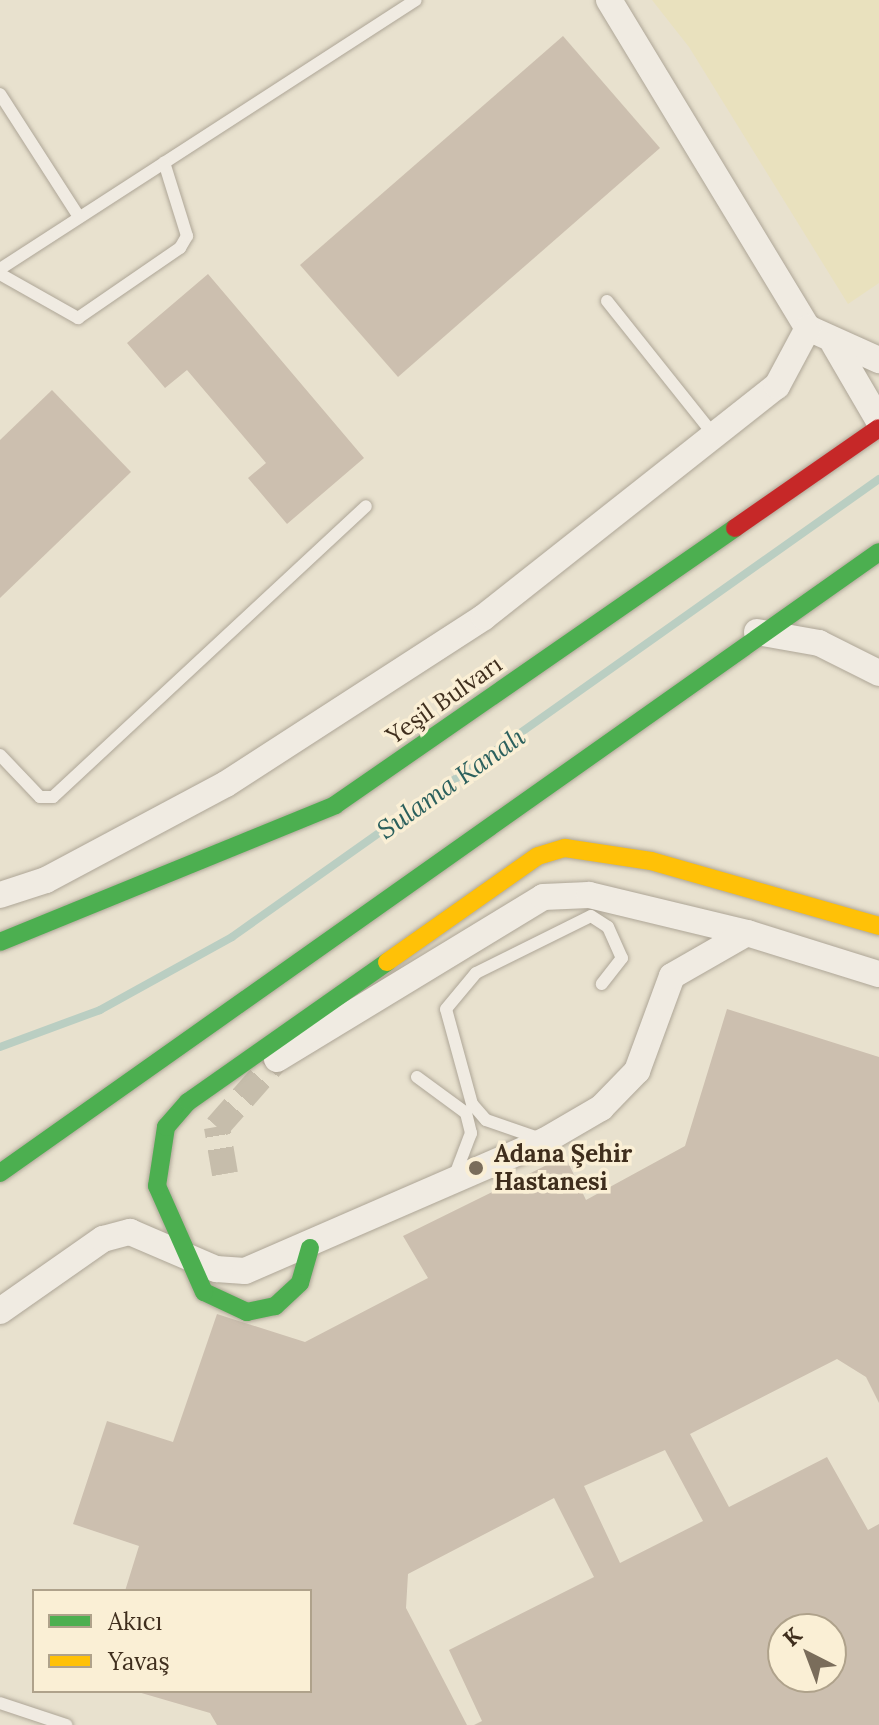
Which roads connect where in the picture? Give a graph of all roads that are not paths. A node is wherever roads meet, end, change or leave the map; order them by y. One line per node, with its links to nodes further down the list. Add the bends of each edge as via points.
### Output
1 (416, 0): 4 (lane)
2 (609, 0): 8 (street)
3 (0, 94): 5 (lane)
4 (164, 162): 5 (lane); 6 (lane, via 187,236 180,248 78,318)
5 (79, 217): 6 (lane)
6 (0, 272)
7 (607, 301): 13 (lane)
8 (808, 328): 9 (street); 13 (street, via 777,386)
9 (834, 344): 10 (street); 11 (street)
10 (879, 360)
11 (879, 421)
12 (879, 428): 22 (main road, Yeşil Bulvarı, via 335,805)
13 (714, 435): 19 (street, via 484,617 252,767 46,880)
14 (366, 506): 18 (lane, via 53,797 40,797)
15 (879, 552): 16 (main road)
16 (757, 632): 17 (street, via 819,643); 28 (main road)
17 (879, 673)
18 (0, 755)
19 (0, 895)
20 (879, 926): 31 (main road, via 651,861 565,848 538,856 188,1102 166,1127 156,1164 162,1206)
21 (747, 933): 23 (street); 25 (street, via 589,895 543,897); 27 (street, via 672,976 637,1071 601,1108)
22 (0, 942)
23 (879, 974)
24 (602, 984): 27 (lane, via 622,958 608,927 591,916 476,973 446,1009 472,1104 486,1120)
25 (277, 1059)
26 (417, 1077): 29 (lane, via 454,1098 471,1133)
27 (546, 1140): 29 (street)
28 (0, 1173)
29 (447, 1188): 30 (street)
30 (310, 1248): 31 (street, via 245,1271 216,1269); 31 (main road, via 287,1298 247,1312 204,1292)
31 (181, 1250): 32 (street, via 130,1232 103,1239)
32 (0, 1311)
33 (0, 1703): 34 (lane)
34 (47, 1722): 35 (lane)
35 (66, 1725)

